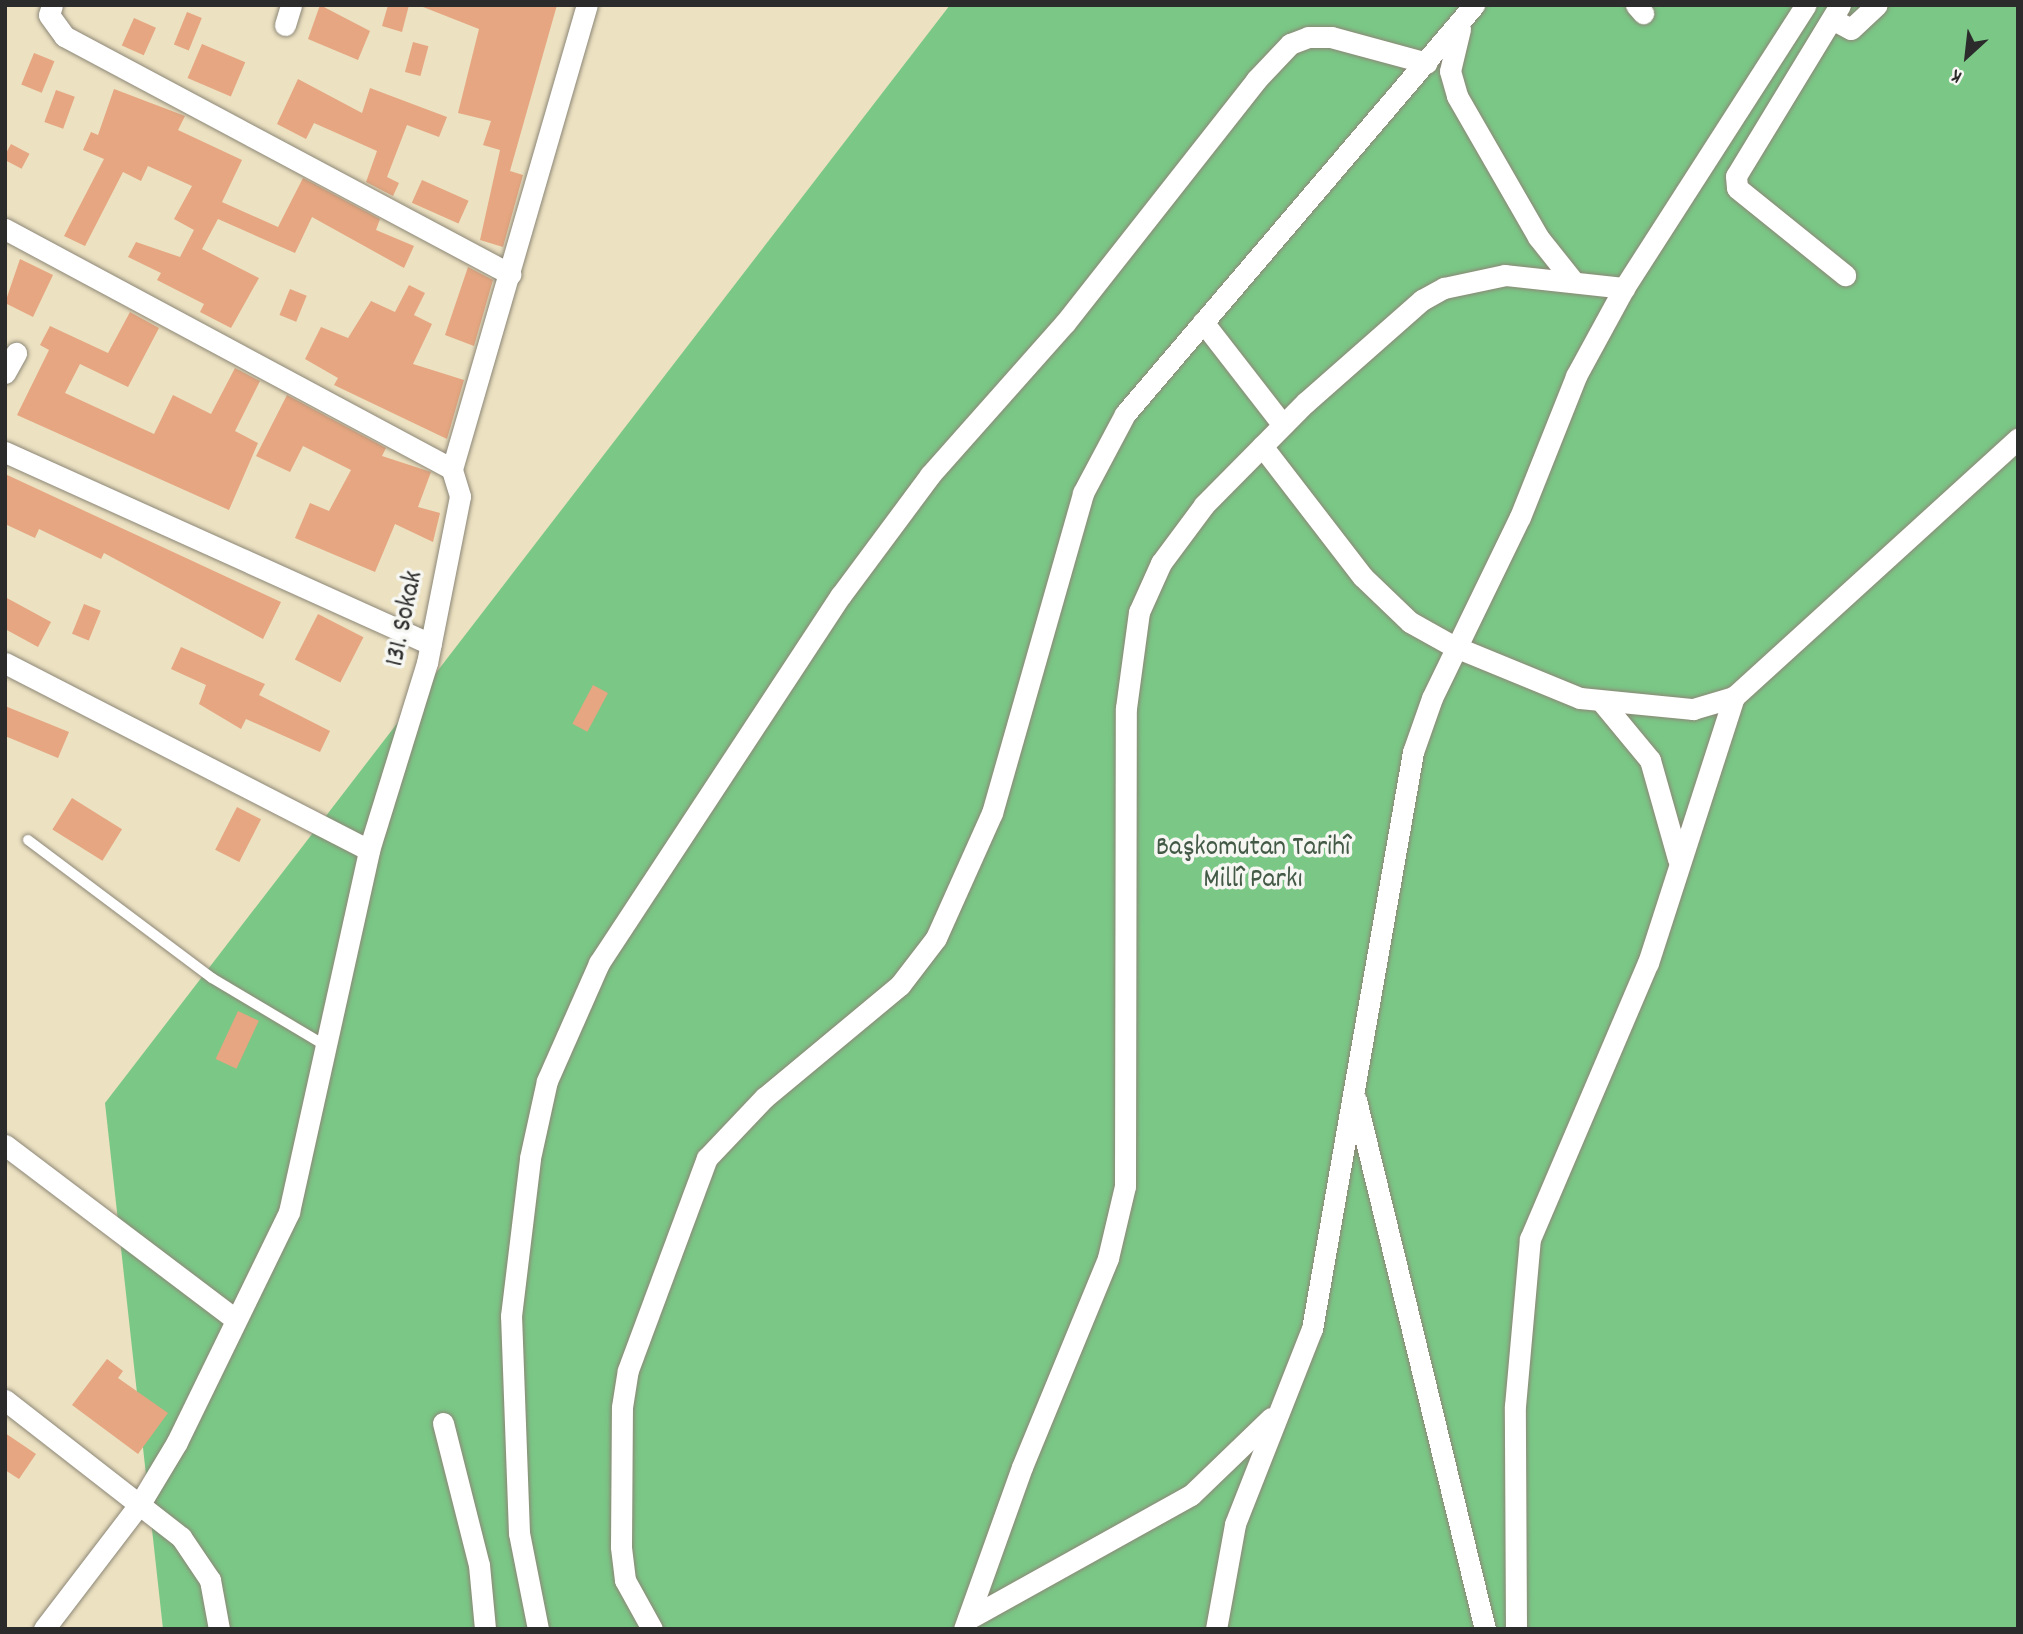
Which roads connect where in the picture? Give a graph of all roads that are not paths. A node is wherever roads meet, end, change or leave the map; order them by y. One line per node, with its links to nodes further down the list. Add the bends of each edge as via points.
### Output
1 (52, 5): 9 (street, via 49,15 64,36)
2 (1806, 5): 12 (street)
3 (1877, 5): 6 (street, via 1851,29)
4 (583, 6): 9 (street, 131. Sokak)
5 (1469, 11): 7 (street); 11 (street, via 1451,71 1457,96 1538,237)
6 (1836, 12): 10 (street, via 1736,176 1737,188)
7 (1427, 63): 13 (street); 41 (street, via 1331,37 1308,37 1290,44 1256,80 1065,323 930,475 866,562 599,963 547,1081 511,1316 519,1533)
8 (5, 229): 20 (street)
9 (510, 274): 20 (street, 131. Sokak)
10 (1845, 275)
11 (1573, 281): 12 (street); 16 (street, via 1505,275 1444,288 1388,325)
12 (1624, 288): 22 (street, via 1576,376 1504,554)
13 (1203, 322): 16 (street); 42 (street, via 1125,414 1083,493 992,813 936,938 900,985 730,1132 707,1158 693,1188 628,1370 622,1407 625,1580)
14 (16, 353): 15 (street)
15 (5, 373)
16 (1283, 425): 18 (street)
17 (2018, 439): 24 (street)
18 (1262, 446): 22 (street, via 1363,577 1410,622); 37 (street, via 1204,505 1161,563 1139,612 1126,708 1124,789 1125,1186 1108,1258 1021,1467)
19 (5, 452): 21 (street)
20 (452, 469): 21 (street, 131. Sokak, via 460,496)
21 (431, 644): 27 (street, 131. Sokak)
22 (1453, 646): 25 (street); 30 (street, via 1413,752)
23 (5, 663): 27 (street)
24 (1734, 697): 25 (street, via 1693,709); 28 (street)
25 (1602, 702): 28 (street, via 1650,760 1677,836)
26 (28, 841): 29 (lane, via 212,978)
27 (369, 850): 29 (street, 131. Sokak)
28 (1679, 869): 45 (street, via 1648,963 1530,1239 1515,1406)
29 (326, 1046): 32 (street, 131. Sokak, via 289,1212)
30 (1354, 1093): 34 (street, via 1312,1329); 44 (street)
31 (5, 1145): 32 (street)
32 (235, 1319): 36 (street, 131. Sokak)
33 (5, 1400): 36 (street)
34 (1278, 1412): 37 (street, via 1191,1494); 43 (street, via 1235,1524)
35 (443, 1423): 40 (street, via 479,1565)
36 (141, 1502): 38 (street, 131. Sokak); 39 (street, via 201,1559)
37 (966, 1624)
38 (44, 1629)
39 (219, 1629)
40 (485, 1629)
41 (538, 1629)
42 (652, 1629)
43 (1216, 1629)
44 (1485, 1629)
45 (1517, 1629)

